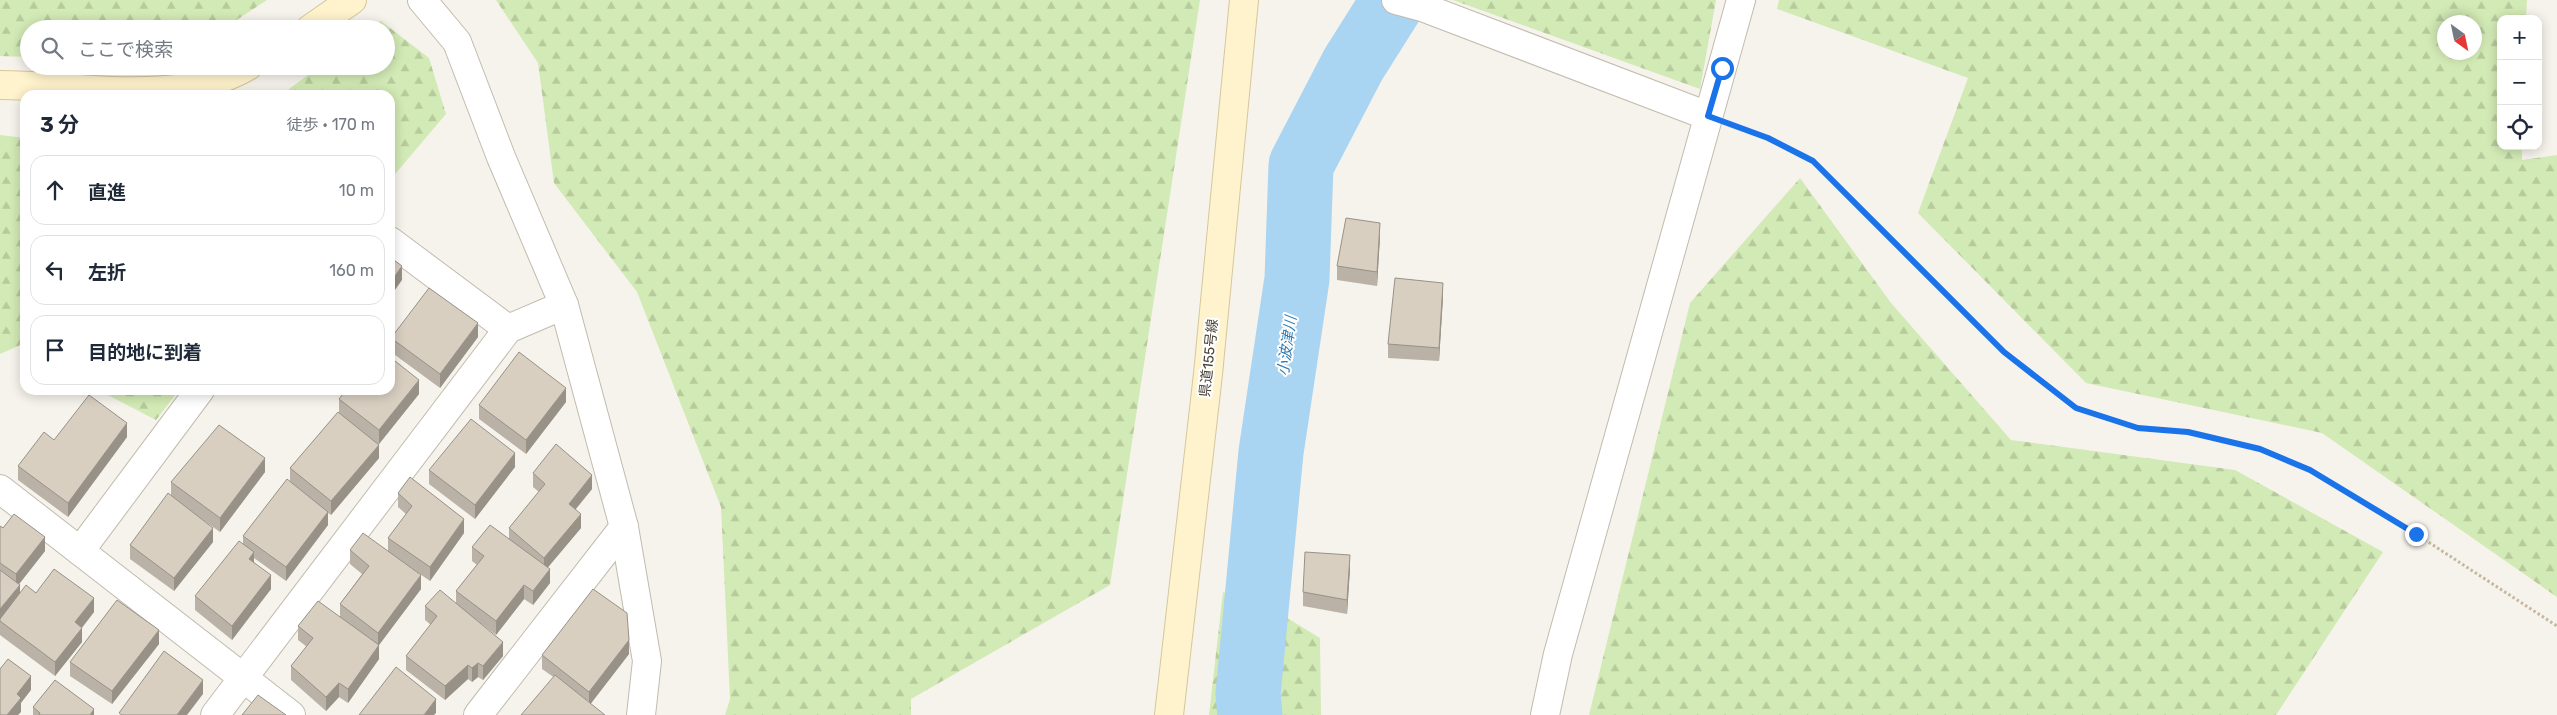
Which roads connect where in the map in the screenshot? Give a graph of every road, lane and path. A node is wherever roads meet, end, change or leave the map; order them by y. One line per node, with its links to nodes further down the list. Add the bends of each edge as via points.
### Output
1 (352, 0): 6 (main road)
2 (422, 0): 13 (street, via 457,42 501,157)
3 (1244, 0): 25 (main road, 県道155号線, via 1208,374)
4 (1741, 0): 11 (street)
5 (1409, 3): 11 (street)
6 (323, 20)
7 (227, 75): 10 (main road, via 181,89)
8 (0, 85): 9 (main road)
9 (102, 90)
10 (147, 90)
11 (1708, 116): 19 (path, via 1768,138 1813,161 2004,352 2076,408 2138,428 2188,432 2260,449 2310,470); 26 (street, via 1558,654)
12 (395, 245): 14 (street)
13 (564, 305): 14 (street); 17 (street)
14 (508, 329): 20 (street)
15 (196, 395): 18 (street)
16 (0, 489): 18 (street)
17 (624, 527): 23 (street); 24 (street, via 647,661)
18 (80, 551): 20 (street)
19 (2557, 626)
20 (242, 678): 21 (street); 22 (street)
21 (215, 715)
22 (290, 715)
23 (478, 715)
24 (642, 715)
25 (1169, 715)
26 (1545, 715)

